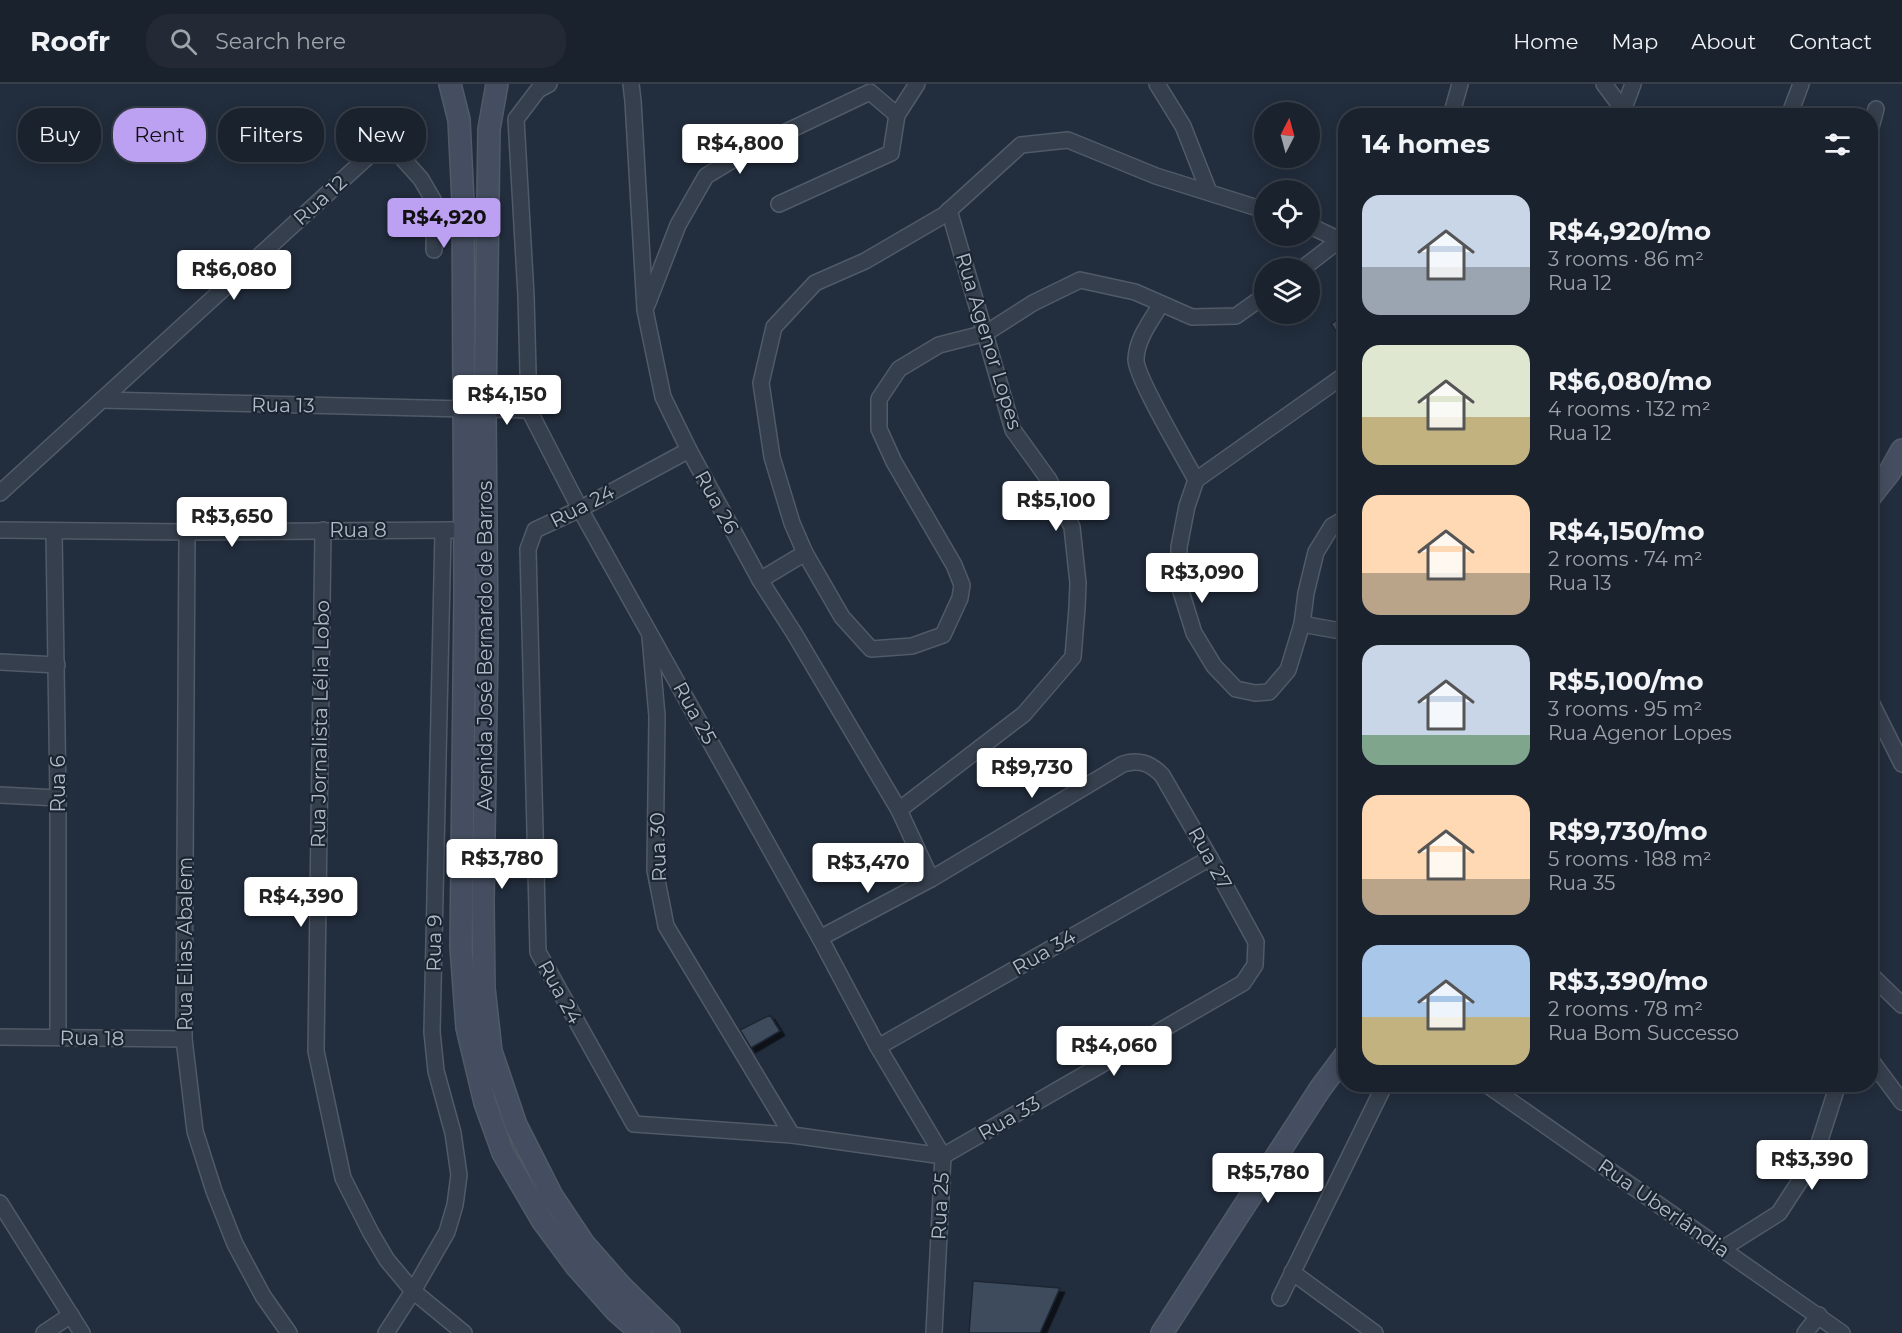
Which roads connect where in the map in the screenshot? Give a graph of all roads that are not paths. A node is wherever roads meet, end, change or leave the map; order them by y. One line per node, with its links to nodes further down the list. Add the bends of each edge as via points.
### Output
1 (450, 84): 31 (main road, Avenida José Bernardo de Barros, via 459,120 463,202)
2 (497, 84): 32 (main road, Avenida José Bernardo de Barros, via 489,129)
3 (549, 84): 33 (street, Rua 25, via 538,90 516,119)
4 (631, 84): 27 (street, Rua 26)
5 (917, 84): 15 (street)
6 (1157, 84): 16 (street, via 1184,126)
7 (1460, 84): 11 (street)
8 (1604, 84): 12 (street)
9 (1633, 84): 13 (street)
10 (1801, 84): 14 (street)
11 (1453, 108)
12 (1621, 108)
13 (1626, 108)
14 (1792, 108)
15 (897, 115): 17 (street, via 891,153); 27 (street, via 870,92 754,147 706,176 678,225)
16 (1209, 192): 18 (street); 19 (street, via 1156,176 1068,140 1021,144)
17 (779, 204)
18 (1254, 207)
19 (949, 210): 28 (street, Rua Agenor Lopes); 47 (street, via 865,261 815,283 774,327 761,383 772,457)
20 (1320, 230): 21 (street)
21 (1338, 236)
22 (1338, 242): 24 (street)
23 (434, 250): 30 (street, Rua 12, via 435,203 421,179 386,140)
24 (1316, 258)
25 (1254, 303): 26 (street, via 1236,316 1192,317)
26 (1161, 304): 28 (street, via 1135,292 1080,280 1033,303); 36 (street, via 1140,340 1136,361)
27 (645, 310): 34 (street, Rua 26, via 663,397)
28 (986, 333): 47 (street, via 939,345 899,369 879,399 879,429 962,585 943,635 912,646 871,649 842,617); 58 (street, Rua Agenor Lopes, via 1012,430 1049,480 1072,527 1078,583 1072,657 1024,714)
29 (1338, 380): 36 (street)
30 (102, 400): 31 (street, Rua 13); 38 (street, Rua 12)
31 (464, 409): 43 (main road, Avenida José Bernardo de Barros)
32 (485, 409): 33 (street); 90 (main road, Avenida José Bernardo de Barros, via 483,902 484,988 491,1051 516,1125 552,1196 584,1244)
33 (529, 410): 39 (street, Rua 25)
34 (689, 450): 39 (street, Rua 24); 48 (street, Rua 26)
35 (1902, 450): 37 (main road)
36 (1196, 480): 49 (street, via 1179,547 1179,585 1194,633 1214,666 1236,689 1269,692 1288,670)
37 (1878, 487)
38 (0, 493)
39 (580, 509): 50 (street, Rua 25); 75 (street, Rua 24, via 535,530 528,549 538,952 634,1124)
40 (1338, 523): 49 (street, via 1316,552)
41 (0, 530): 45 (street, Rua 8)
42 (322, 530): 44 (street, Rua 8); 46 (street, Rua 8); 80 (street, Rua Jornalista Lélia Lobo, via 316,1051 343,1178 387,1260)
43 (464, 530): 44 (street, Rua 8); 89 (main road, Avenida José Bernardo de Barros, via 461,946 467,1028 485,1103 503,1154 542,1220 576,1266)
44 (443, 531): 80 (street, Rua 9, via 432,1032 436,1071 453,1133 459,1175 447,1232)
45 (54, 532): 46 (street, Rua 8); 53 (street, Rua 6)
46 (187, 532): 67 (street, Rua Elias Abalem)
47 (805, 553): 48 (street)
48 (760, 580): 58 (street, Rua 26)
49 (1302, 624): 51 (street)
50 (649, 631): 61 (street, Rua 25); 75 (street, Rua 30, via 657,716 655,870 666,926)
51 (1338, 631)
52 (0, 662): 53 (street)
53 (57, 665): 57 (street, Rua 6)
54 (1878, 716): 55 (street)
55 (1902, 764)
56 (0, 795): 57 (street)
57 (58, 798): 66 (street, Rua 6)
58 (899, 810): 60 (street, Rua 26)
59 (1210, 858): 60 (street, Rua 27, via 1162,775 1153,766 1132,761); 62 (street, Rua 27, via 1256,942); 68 (street, Rua 34)
60 (931, 879): 61 (street)
61 (820, 938): 68 (street, Rua 25)
62 (1255, 965): 76 (street, Rua 33, via 1243,983)
63 (1878, 982): 64 (street)
64 (1902, 1005)
65 (0, 1037): 66 (street, Rua 18)
66 (58, 1037): 67 (street, Rua 18)
67 (184, 1039): 86 (street, Rua Elias Abalem, via 195,1131 214,1191 263,1296)
68 (878, 1047): 76 (street, Rua 25)
69 (1338, 1065): 92 (main road)
70 (1878, 1070): 74 (street)
71 (1381, 1092): 79 (street)
72 (1497, 1092): 78 (street, Rua Uberlândia)
73 (1835, 1092): 78 (street, via 1814,1159 1779,1213)
74 (1902, 1102)
75 (792, 1135): 76 (street, Rua 24)
76 (943, 1156): 91 (street, Rua 25)
77 (0, 1203): 82 (street)
78 (1722, 1249): 83 (street, Rua Uberlândia)
79 (1292, 1272): 81 (street); 93 (street)
80 (413, 1291): 87 (street, Rua 9); 88 (street, Rua Jornalista Lélia Lobo)
81 (1280, 1298)
82 (71, 1315): 84 (street); 85 (street)
83 (1819, 1316): 94 (street); 95 (street, Rua Uberlândia)
84 (44, 1333)
85 (82, 1333)
86 (289, 1333)
87 (386, 1333)
88 (464, 1333)
89 (641, 1333)
90 (669, 1333)
91 (934, 1333)
92 (1162, 1333)
93 (1375, 1333)
94 (1805, 1333)
95 (1842, 1333)

